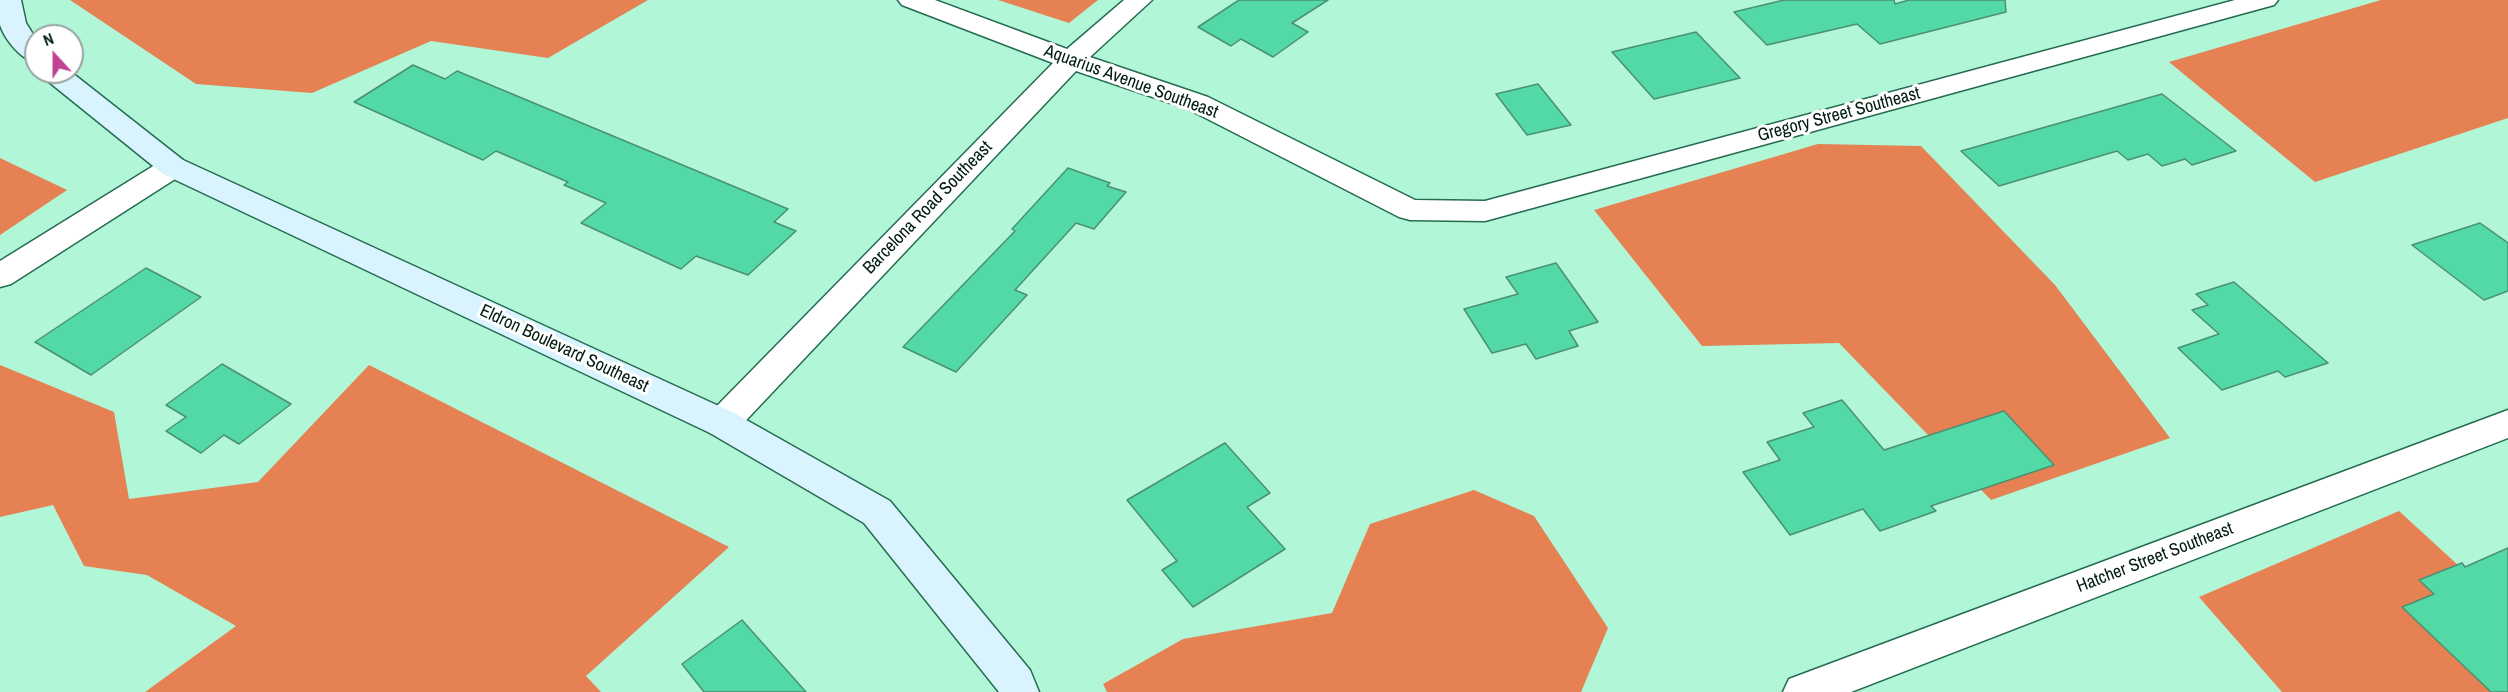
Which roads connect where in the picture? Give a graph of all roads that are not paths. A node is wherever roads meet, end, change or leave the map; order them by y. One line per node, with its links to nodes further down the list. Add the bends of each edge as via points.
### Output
1 (8, 0): 5 (street, via 8,9)
2 (911, 0): 6 (street, Aquarius Avenue Southeast)
3 (1139, 0): 6 (street, Barcelona Road Southeast)
4 (2265, 0): 9 (street, Gregory Street Southeast, via 1485,211)
5 (24, 44)
6 (1071, 60): 9 (street, Aquarius Avenue Southeast, via 1198,103); 11 (street, Barcelona Road Southeast)
7 (69, 84): 8 (street, Eldron Boulevard Southeast)
8 (173, 167): 10 (street); 11 (street, Eldron Boulevard Southeast)
9 (1410, 210)
10 (0, 276)
11 (722, 423): 13 (street, Eldron Boulevard Southeast, via 877,512 1016,683)
12 (2508, 424): 14 (street, Hatcher Street Southeast)
13 (1019, 692)
14 (1803, 692)

